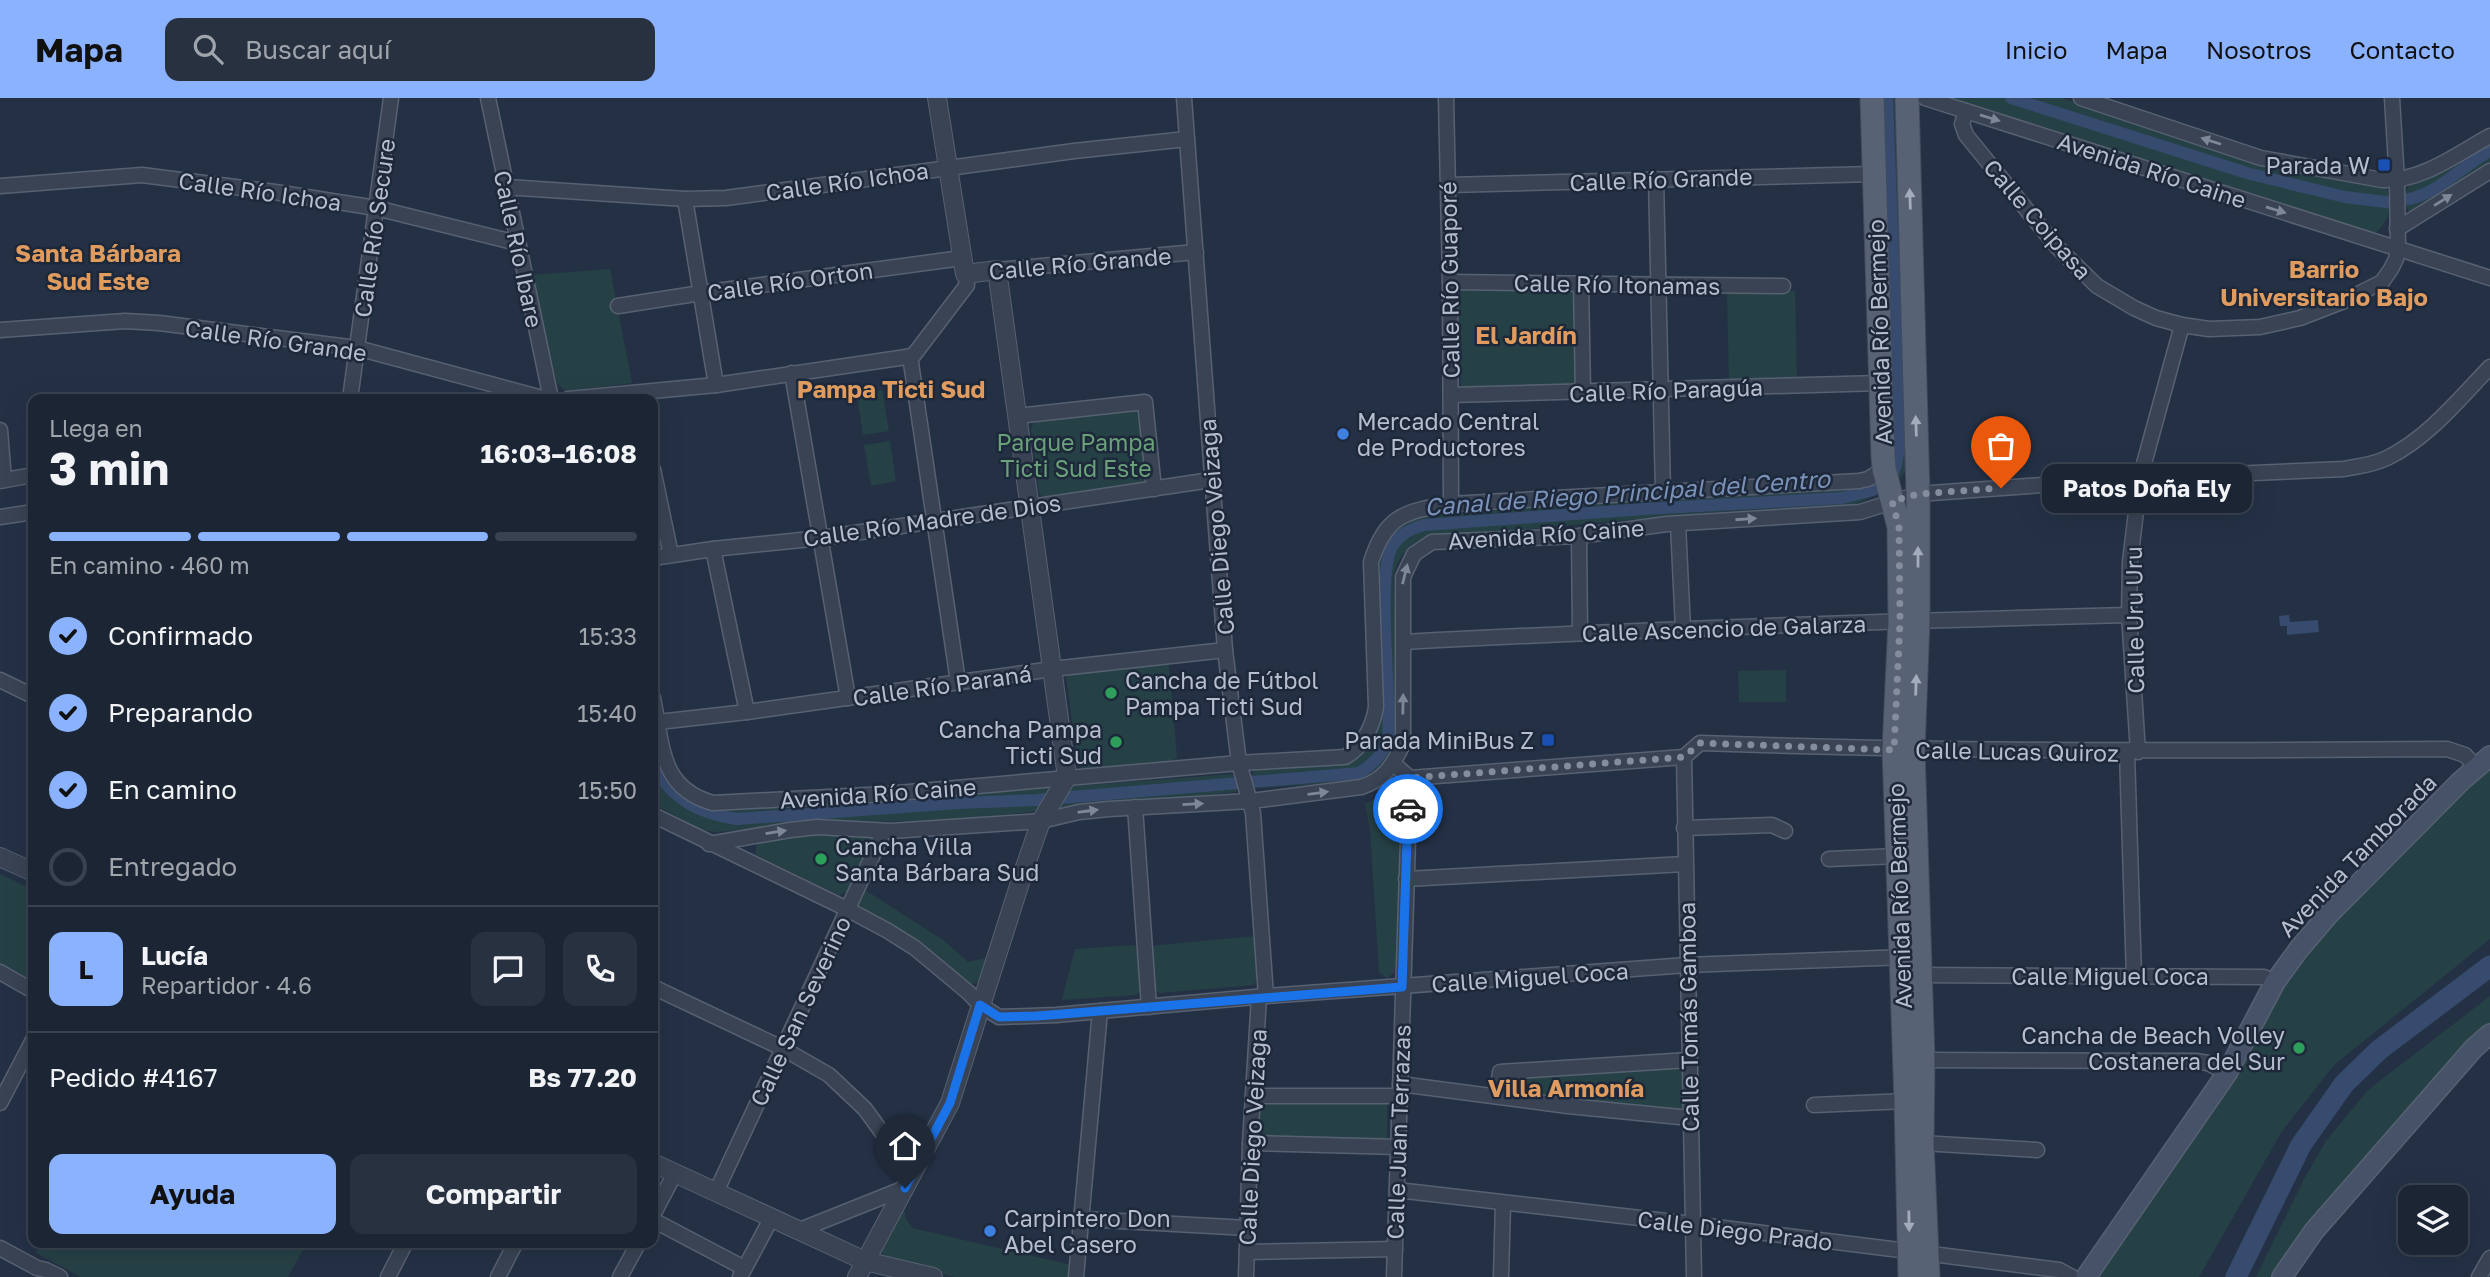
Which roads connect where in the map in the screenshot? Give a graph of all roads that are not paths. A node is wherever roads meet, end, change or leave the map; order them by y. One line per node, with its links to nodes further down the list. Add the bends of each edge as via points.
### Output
1 (391, 98): 23 (street, Calle Río Secure)
2 (488, 98): 21 (street, Calle Río Ibare)
3 (937, 98): 14 (street)
4 (1184, 98): 13 (street, Calle Diego Veizaga)
5 (1446, 98): 19 (street, Calle Río Guaporé)
6 (1872, 98): 16 (main road, Avenida Río Bermejo)
7 (1907, 98): 62 (main road, Avenida Río Bermejo, one-way to 7)
8 (1925, 98): 11 (street, Avenida Río Caine)
9 (2081, 98): 18 (street, Avenida Río Caine, one-way to 9, via 2271,161)
10 (2392, 98): 18 (street)
11 (1966, 111): 26 (street, Avenida Río Caine, one-way to 26); 37 (street, Calle Coipasa, via 1962,124 1966,135 2073,264 2115,297 2156,318)
12 (2490, 136): 18 (street)
13 (1187, 139): 14 (street, Calle Río Ichoa); 27 (street, Calle Diego Veizaga)
14 (948, 168): 22 (street, Calle Río Ichoa, via 726,198); 29 (street)
15 (2490, 171): 24 (street, one-way to 15)
16 (1873, 174): 17 (street, Calle Río Grande); 43 (main road, Avenida Río Bermejo)
17 (1656, 179): 19 (street, Calle Río Grande); 33 (street)
18 (2397, 181): 24 (street)
19 (1448, 185): 31 (street, Calle Río Guaporé)
20 (0, 186): 23 (street, Calle Río Ichoa, via 142,175)
21 (506, 187): 22 (street, Calle Río Ichoa); 25 (street, Calle Río Ibare)
22 (685, 198): 35 (street)
23 (376, 208): 25 (street, Calle Río Ichoa); 39 (street, Calle Río Secure)
24 (2397, 229): 26 (street)
25 (517, 243): 49 (street, Calle Río Ibare)
26 (2398, 248): 30 (street, Avenida Río Caine); 37 (street, Calle Coipasa, via 2382,282 2300,318 2234,329)
27 (1196, 252): 28 (street, Calle Río Grande); 58 (street, Calle Diego Veizaga)
28 (997, 270): 29 (street, Calle Río Grande); 52 (street)
29 (965, 272): 35 (street, Calle Río Orton); 40 (street, Calle Río Grande)
30 (2490, 278)
31 (1450, 282): 32 (street, Calle Río Itonamas); 51 (street, Calle Río Guaporé)
32 (1581, 283): 33 (street, Calle Río Itonamas); 46 (street)
33 (1658, 284): 34 (street, Calle Río Itonamas); 45 (street)
34 (1783, 286)
35 (701, 293): 36 (street, Calle Río Orton); 44 (street)
36 (618, 306)
37 (2182, 325): 56 (street, Calle Uru Uru)
38 (0, 330): 39 (street, Calle Río Grande, via 141,321)
39 (357, 348): 47 (street, Calle Río Secure); 48 (street, Calle Río Grande)
40 (910, 356): 42 (street); 68 (street)
41 (2490, 367): 56 (street, Avenida Río Caine, via 2428,429 2387,458 2368,465)
42 (792, 373): 44 (street); 71 (street)
43 (1881, 383): 45 (street, Calle Río Paragúa); 54 (main road, Avenida Río Bermejo)
44 (716, 385): 50 (street)
45 (1661, 390): 46 (street, Calle Río Paragúa); 60 (street)
46 (1583, 393): 51 (street, Calle Río Paragúa)
47 (351, 394)
48 (530, 394)
49 (548, 394)
50 (651, 394)
51 (1451, 395): 64 (street, Calle Río Guaporé)
52 (1017, 416): 59 (street, via 1145,402); 65 (street)
53 (0, 430): 57 (street)
54 (1884, 469): 60 (street, Avenida Río Caine, via 1859,481); 63 (main road, Avenida Río Bermejo)
55 (28, 476): 57 (street)
56 (2140, 478): 62 (street, Avenida Río Caine); 75 (street, Calle Uru Uru)
57 (2, 480)
58 (1211, 480): 59 (street, Calle Río Madre de Dios); 80 (street, Calle Diego Veizaga)
59 (1154, 489): 65 (street, Calle Río Madre de Dios)
60 (1663, 492): 64 (street, Avenida Río Caine)
61 (658, 493): 73 (street)
62 (1918, 494): 63 (street, Avenida Río Caine); 76 (main road, Avenida Río Bermejo, one-way to 62)
63 (1892, 501): 69 (street, Avenida Río Caine, one-way to 63, via 1860,512); 76 (main road, Avenida Río Bermejo)
64 (1451, 504): 93 (street, Avenida Río Caine, via 1417,509 1398,518 1377,543 1371,562 1376,707 1374,722 1353,752 1345,757)
65 (1029, 506): 68 (street, Calle Río Madre de Dios); 81 (street)
66 (28, 513): 67 (street)
67 (0, 517)
68 (934, 520): 71 (street, Calle Río Madre de Dios); 83 (street)
69 (1678, 524): 70 (street, Avenida Río Caine); 77 (street)
70 (1579, 536): 78 (street); 79 (street, Avenida Río Caine, one-way to 70, via 1403,577 1423,547 1441,540)
71 (821, 538): 72 (street, Calle Río Madre de Dios); 85 (street)
72 (713, 549): 73 (street, Calle Río Madre de Dios); 86 (street)
73 (671, 555): 74 (street, Calle Río Madre de Dios)
74 (658, 557)
75 (2129, 615): 76 (street, Calle Ascencio de Galarza); 89 (street, Calle Uru Uru)
76 (1909, 621): 77 (street, Calle Ascencio de Galarza); 88 (main road, Avenida Río Bermejo)
77 (1682, 629): 78 (street, Calle Ascencio de Galarza)
78 (1580, 633): 79 (street, Calle Ascencio de Galarza)
79 (1404, 642): 92 (street, Avenida Río Caine, one-way to 79, via 1403,744)
80 (1226, 650): 81 (street, Calle Río Paraná); 93 (street, Calle Diego Veizaga)
81 (1052, 669): 83 (street, Calle Río Paraná); 95 (street)
82 (0, 680): 84 (street)
83 (958, 682): 85 (street, Calle Río Paraná)
84 (28, 694)
85 (848, 698): 86 (street, Calle Río Paraná)
86 (747, 712): 87 (street, Calle Río Paraná)
87 (658, 722): 95 (street, Avenida Río Caine, via 671,775 692,795 713,803)
88 (1903, 750): 89 (street, Calle Lucas Quiroz); 90 (street, Calle Lucas Quiroz, via 1700,743); 104 (main road, Avenida Río Bermejo); 112 (main road, Avenida Río Bermejo)
89 (2132, 752): 91 (street, Calle Lucas Quiroz, via 2447,749); 114 (street, Calle Uru Uru)
90 (1684, 757): 94 (street, Calle Lucas Quiroz); 100 (street, Calle Tomás Gamboa)
91 (2483, 762): 115 (main road, Avenida Tamborada, via 2328,915)
92 (1394, 764): 94 (street); 96 (street, Avenida Río Caine, one-way to 92, via 1361,787 1374,783)
93 (1241, 768): 95 (street, Avenida Río Caine); 96 (street, Calle Diego Veizaga)
94 (1410, 778): 109 (street, Calle Juan Terrazas)
95 (1064, 782): 98 (street)
96 (1250, 796): 97 (street, Avenida Río Caine, one-way to 96); 119 (street, Calle Diego Veizaga)
97 (1135, 807): 98 (street, Avenida Río Caine, one-way to 97); 121 (street)
98 (1045, 815): 101 (street, Avenida Río Caine); 120 (street)
99 (658, 818): 103 (street)
100 (1684, 828): 102 (street, via 1772,825); 107 (street, Calle Tomás Gamboa)
101 (884, 831): 103 (street, Avenida Río Caine, one-way to 101, via 817,827); 110 (street, Calle San Severino)
102 (1784, 831)
103 (709, 844): 110 (street)
104 (1897, 856): 106 (street); 112 (main road, Avenida Río Bermejo)
105 (0, 857): 108 (street)
106 (1829, 859)
107 (1685, 864): 109 (street); 111 (street, Calle Tomás Gamboa)
108 (28, 870)
109 (1406, 879): 116 (street, Calle Juan Terrazas)
110 (847, 909): 120 (street, via 915,948); 124 (street, Calle San Severino)
111 (1688, 965): 112 (street, Calle Miguel Coca); 116 (street, Calle Miguel Coca); 126 (street, Calle Tomás Gamboa)
112 (1910, 966): 114 (street, Calle Miguel Coca); 127 (main road, Avenida Río Bermejo)
113 (0, 972): 117 (street)
114 (2134, 977): 115 (street, Calle Miguel Coca, via 2264,977)
115 (2275, 982): 128 (main road, Avenida Tamborada)
116 (1402, 987): 119 (street, Calle Miguel Coca); 129 (street, Calle Juan Terrazas)
117 (28, 988)
118 (658, 989): 124 (street)
119 (1263, 996): 121 (street, Calle Miguel Coca); 132 (street, Calle Diego Veizaga)
120 (980, 1005): 122 (street, Calle Miguel Coca, via 999,1017); 142 (street, via 950,1103)
121 (1149, 1007): 122 (street, Calle Miguel Coca)
122 (1100, 1011): 148 (street)
123 (2490, 1034): 179 (main road, via 2314,1231)
124 (782, 1048): 142 (street, via 830,1075 848,1091 865,1109); 144 (street, Calle San Severino)
125 (28, 1049): 131 (street)
126 (1689, 1060): 130 (street, via 1500,1072); 135 (street, Calle Tomás Gamboa)
127 (1914, 1060): 128 (street, via 2196,1061); 133 (main road, Avenida Río Bermejo); 137 (main road, Avenida Río Bermejo)
128 (2227, 1073): 178 (main road, Avenida Tamborada)
129 (1400, 1090): 130 (street); 132 (street); 138 (street, Calle Juan Terrazas)
130 (1497, 1095): 135 (street)
131 (2, 1096)
132 (1253, 1096): 136 (street, Calle Diego Veizaga)
133 (1906, 1101): 134 (street); 159 (main road, Avenida Río Bermejo, one-way to 159)
134 (1814, 1105)
135 (1690, 1118): 150 (street, Calle Tomás Gamboa)
136 (1250, 1143): 138 (street); 151 (street, Calle Diego Veizaga)
137 (1922, 1143): 139 (street); 159 (main road, Avenida Río Bermejo)
138 (1398, 1147): 143 (street, Calle Juan Terrazas)
139 (2037, 1150)
140 (658, 1165): 141 (street)
141 (675, 1173): 144 (street); 146 (street)
142 (908, 1181): 152 (street); 161 (street)
143 (1397, 1190): 145 (street, Calle Diego Prado); 157 (street, Calle Juan Terrazas)
144 (716, 1192): 147 (street)
145 (1503, 1203): 150 (street, Calle Diego Prado); 173 (street)
146 (658, 1208)
147 (772, 1217): 152 (street); 163 (street)
148 (1083, 1219): 151 (street); 170 (street)
149 (658, 1221): 163 (street)
150 (1692, 1224): 159 (street, Calle Diego Prado); 174 (street, Calle Tomás Gamboa)
151 (1248, 1228): 158 (street, Calle Diego Veizaga)
152 (800, 1230): 161 (street)
153 (0, 1248): 162 (street)
154 (403, 1248): 165 (street)
155 (513, 1248): 166 (street)
156 (632, 1248): 167 (street)
157 (1395, 1249): 158 (street); 172 (street, Calle Juan Terrazas)
158 (1247, 1252): 171 (street, Calle Diego Veizaga)
159 (1919, 1252): 175 (main road, Avenida Río Bermejo); 176 (main road, Avenida Río Bermejo); 177 (street, Calle Diego Prado, via 2059,1270)
160 (2490, 1258): 180 (street)
161 (866, 1261): 168 (street); 169 (street)
162 (35, 1273): 164 (street, via 46,1270)
163 (742, 1273)
164 (60, 1277)
165 (388, 1277)
166 (498, 1277)
167 (620, 1277)
168 (857, 1277)
169 (933, 1277)
170 (1076, 1277)
171 (1246, 1277)
172 (1394, 1277)
173 (1501, 1277)
174 (1694, 1277)
175 (1910, 1277)
176 (1928, 1277)
177 (2072, 1277)
178 (2086, 1277)
179 (2282, 1277)
180 (2479, 1277)

